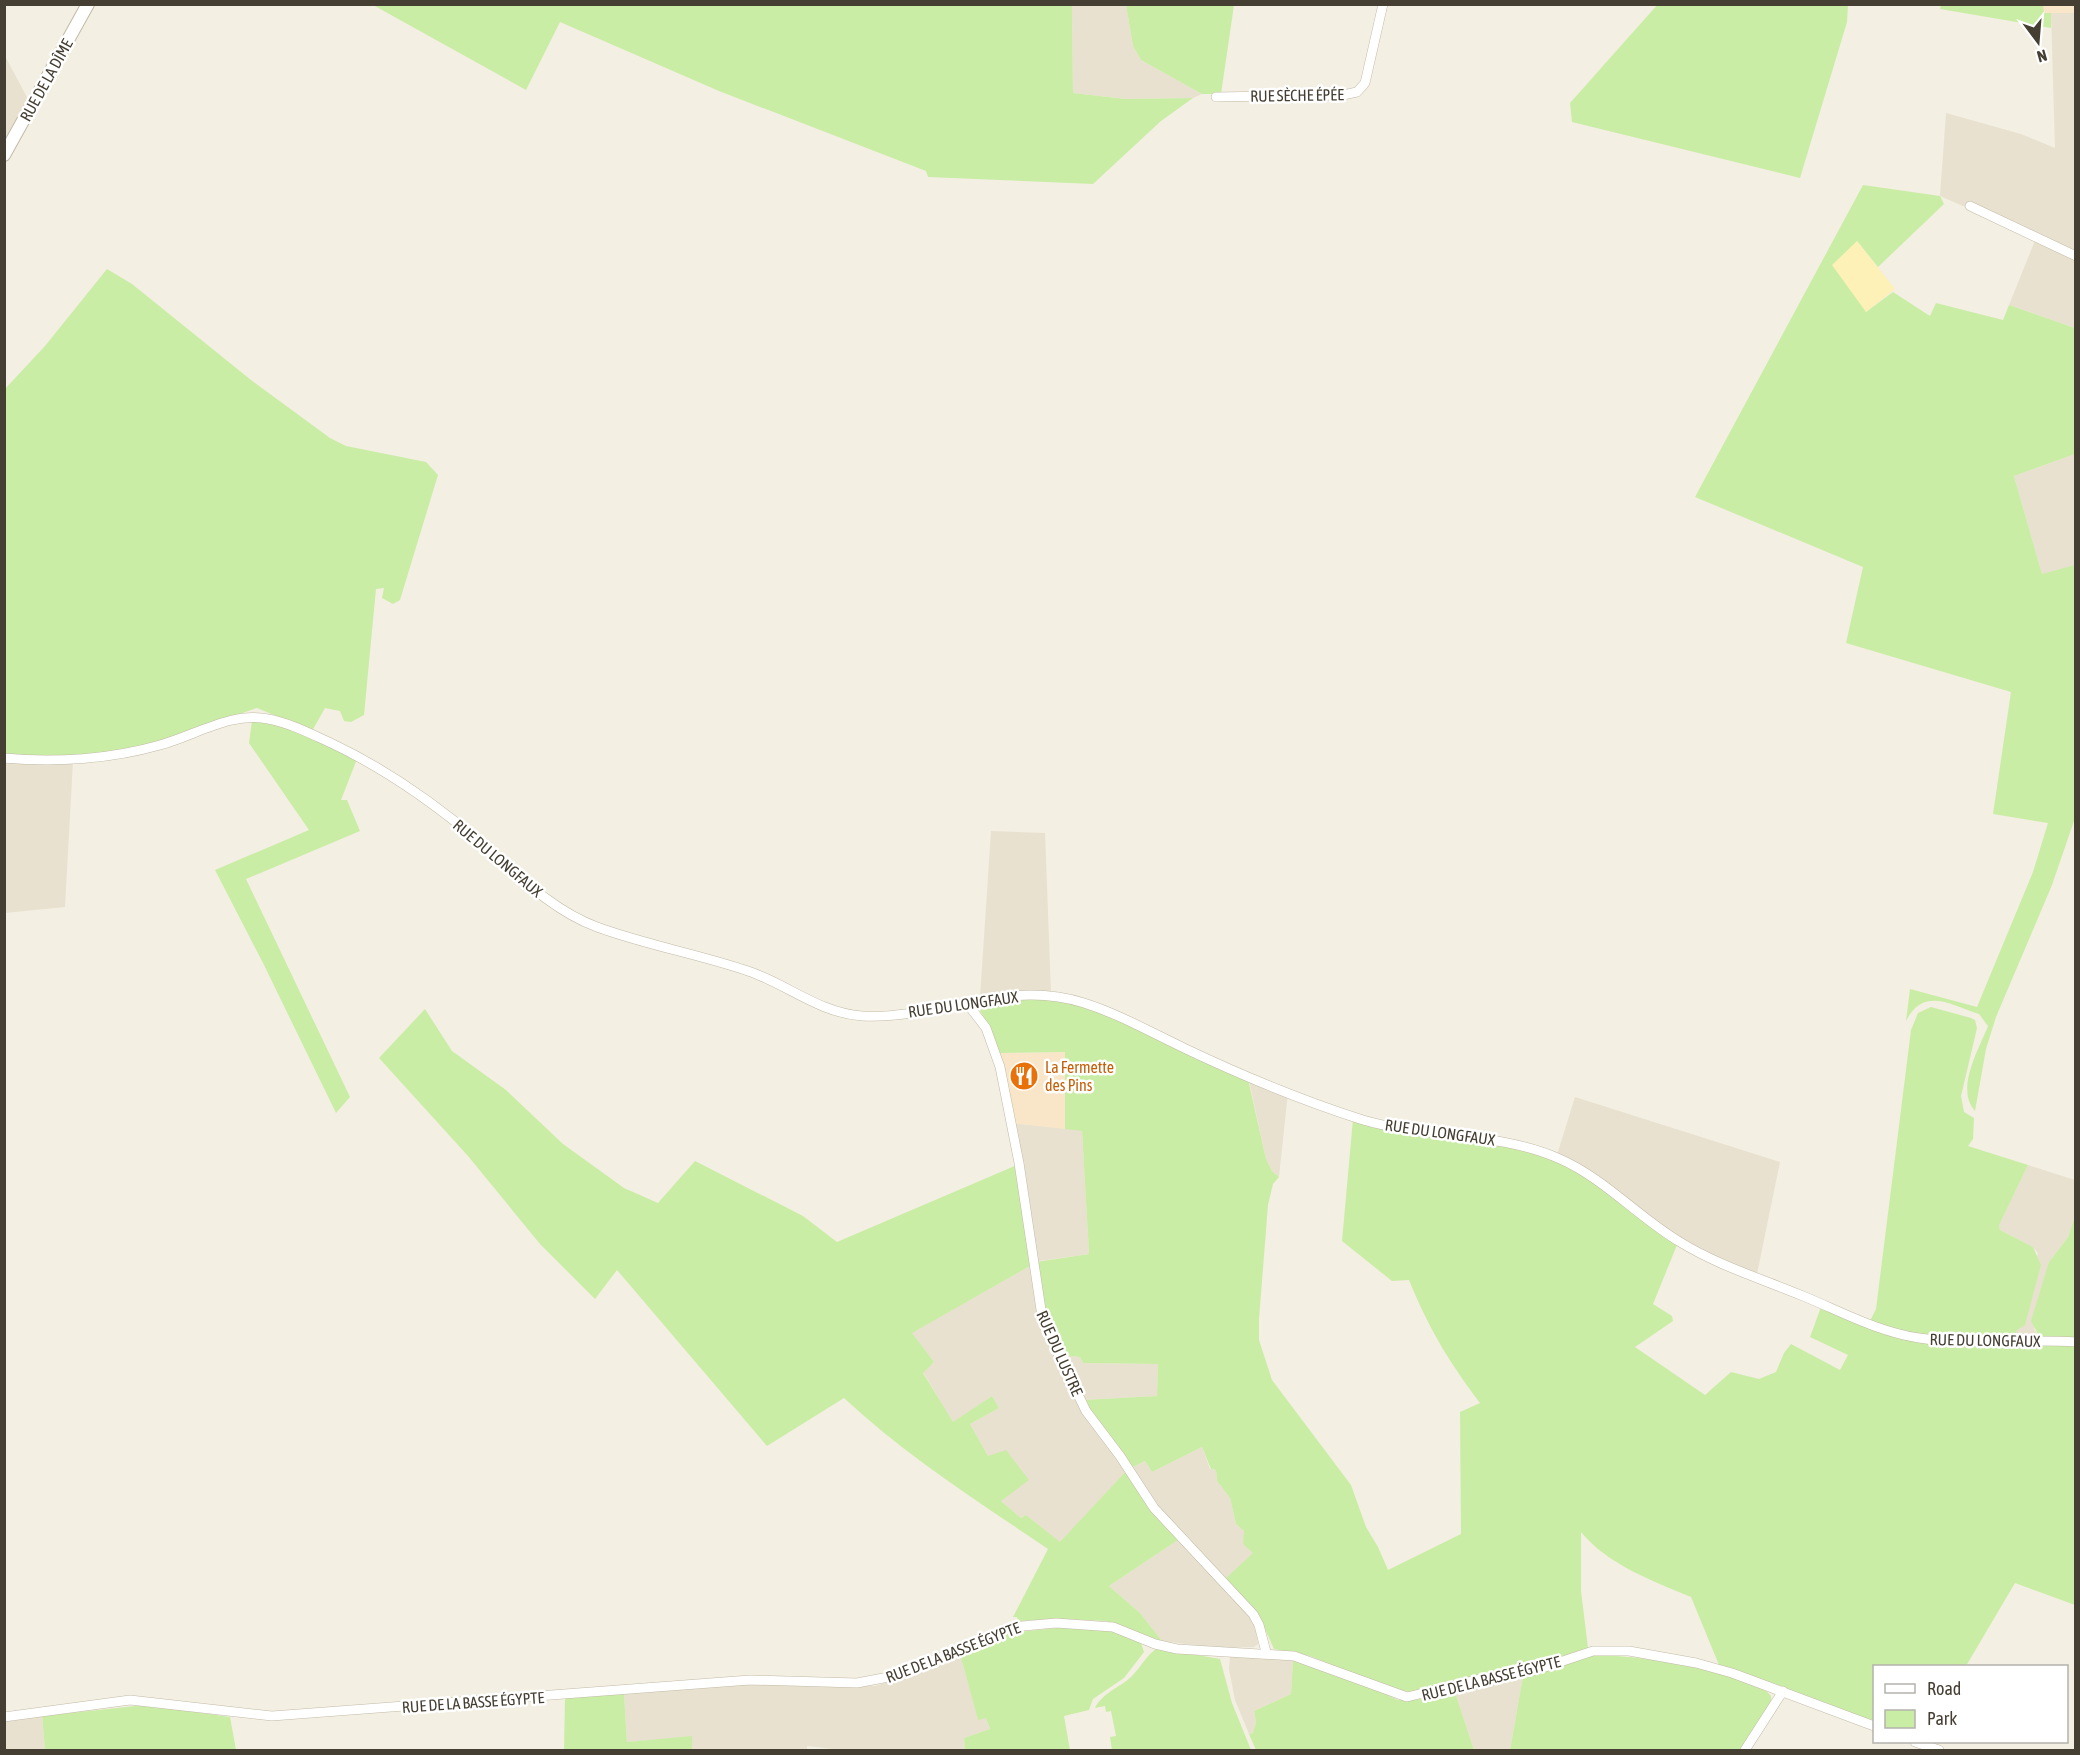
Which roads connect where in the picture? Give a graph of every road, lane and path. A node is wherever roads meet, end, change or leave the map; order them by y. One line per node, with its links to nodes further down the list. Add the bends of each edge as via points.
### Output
1 (88, 4): 4 (street, RUE DE LA DÎME)
2 (1383, 4): 3 (street, RUE SÈCHE ÉPÉE, via 1365,83 1357,92)
3 (1216, 97)
4 (4, 155)
5 (1970, 206): 6 (street)
6 (2076, 256)
7 (4, 758): 8 (street, RUE DU LONGFAUX, via 68,759 136,751 235,720 272,720 320,738 391,775 437,807 548,900 587,923 750,972 838,1012 886,1015)
8 (966, 1002): 9 (street, RUE DU LONGFAUX, via 1019,994 1072,1000 1353,1116 1402,1130 1532,1148 1602,1183 1682,1244 1882,1329 1948,1341); 10 (street, RUE DU LUSTRE, via 986,1028 1000,1067 1042,1323 1086,1412 1162,1518 1254,1614)
9 (2076, 1342)
10 (1266, 1652): 11 (street, RUE DE LA BASSE ÉGYPTE, via 1307,1659 1407,1697 1536,1670 1603,1649 1696,1663); 12 (street, RUE DE LA BASSE ÉGYPTE, via 1177,1648 1113,1628 1040,1623 1012,1627 899,1676 858,1683 750,1680 272,1716 130,1700)
11 (1783, 1691): 13 (street, RUE DE LA BASSE ÉGYPTE); 15 (street)
12 (4, 1718)
13 (1873, 1725)
14 (1918, 1743): 16 (street)
15 (1745, 1750)
16 (1939, 1750)

